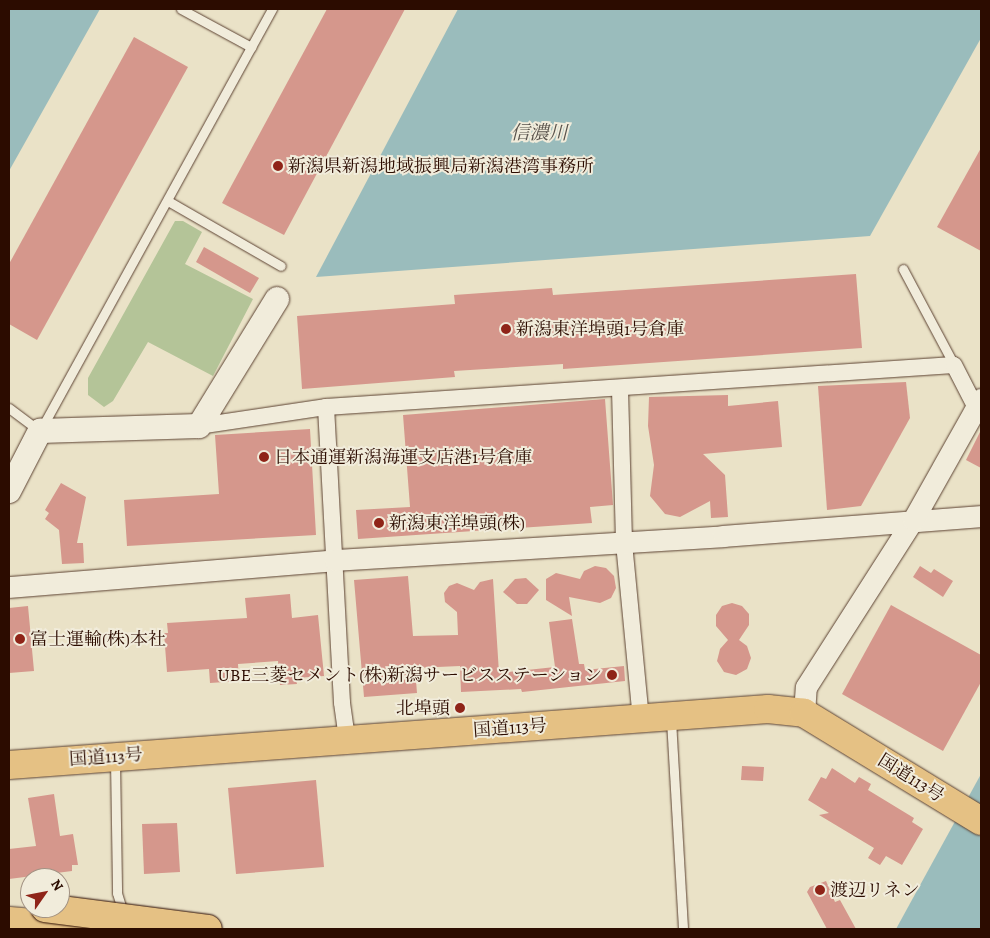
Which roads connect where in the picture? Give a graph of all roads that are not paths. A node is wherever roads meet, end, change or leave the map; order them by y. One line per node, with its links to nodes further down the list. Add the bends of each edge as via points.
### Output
1 (182, 9): 3 (lane)
2 (272, 9): 3 (lane)
3 (251, 47): 4 (lane)
4 (168, 201): 5 (lane); 14 (lane)
5 (281, 266)
6 (903, 269): 8 (lane)
7 (277, 299): 13 (main road)
8 (954, 365): 9 (street); 10 (street)
9 (620, 389): 11 (street); 18 (street)
10 (979, 403): 17 (street)
11 (326, 407): 13 (street); 19 (street)
12 (9, 408): 14 (lane)
13 (199, 426): 14 (main road)
14 (40, 431): 15 (main road)
15 (9, 491)
16 (981, 516): 17 (street)
17 (913, 520): 18 (street); 21 (street, via 806,687)
18 (624, 543): 19 (street); 23 (street)
19 (335, 560): 20 (street); 24 (street, via 342,703)
20 (9, 587)
21 (804, 713): 22 (highway, 国道113号, via 768,709); 27 (highway, 国道113号)
22 (670, 717): 23 (highway, 国道113号); 33 (lane)
23 (641, 720): 24 (highway, 国道113号)
24 (347, 738): 25 (highway, 国道113号)
25 (115, 757): 26 (highway, 国道113号); 31 (lane, via 117,893)
26 (9, 765)
27 (981, 821)
28 (70, 911): 32 (highway, bridge)
29 (9, 921): 30 (highway)
30 (101, 929)
31 (127, 929)
32 (208, 929)
33 (683, 929)

